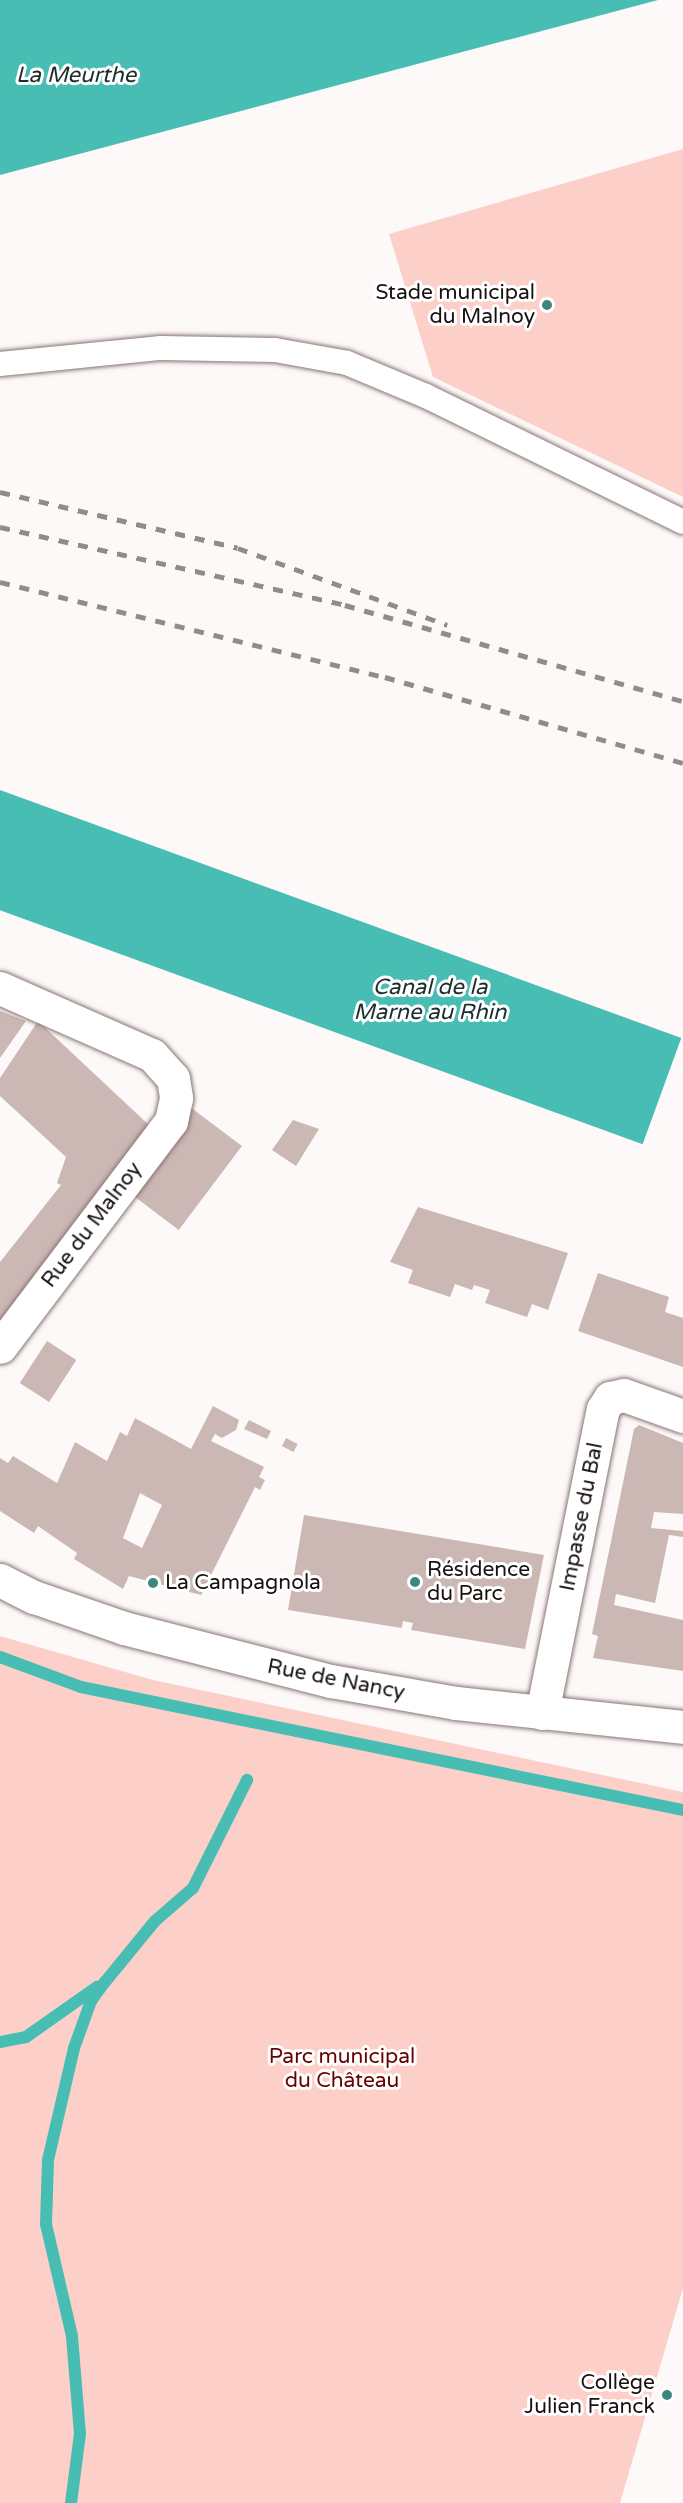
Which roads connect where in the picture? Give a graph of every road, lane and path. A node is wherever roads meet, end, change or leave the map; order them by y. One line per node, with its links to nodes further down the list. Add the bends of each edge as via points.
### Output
1 (0, 364): 2 (lane, via 161,348 275,350 347,363 426,396)
2 (683, 522)
3 (0, 988): 4 (street, Rue du Malnoy, via 152,1055 173,1078 176,1098 171,1121)
4 (0, 1347)
5 (683, 1416): 7 (street, Impasse du Bal, via 624,1395 610,1398 603,1409)
6 (0, 1580): 7 (street, Rue de Nancy, via 45,1601 214,1654 342,1683)
7 (542, 1713): 8 (street, Rue de Nancy)
8 (683, 1727)

